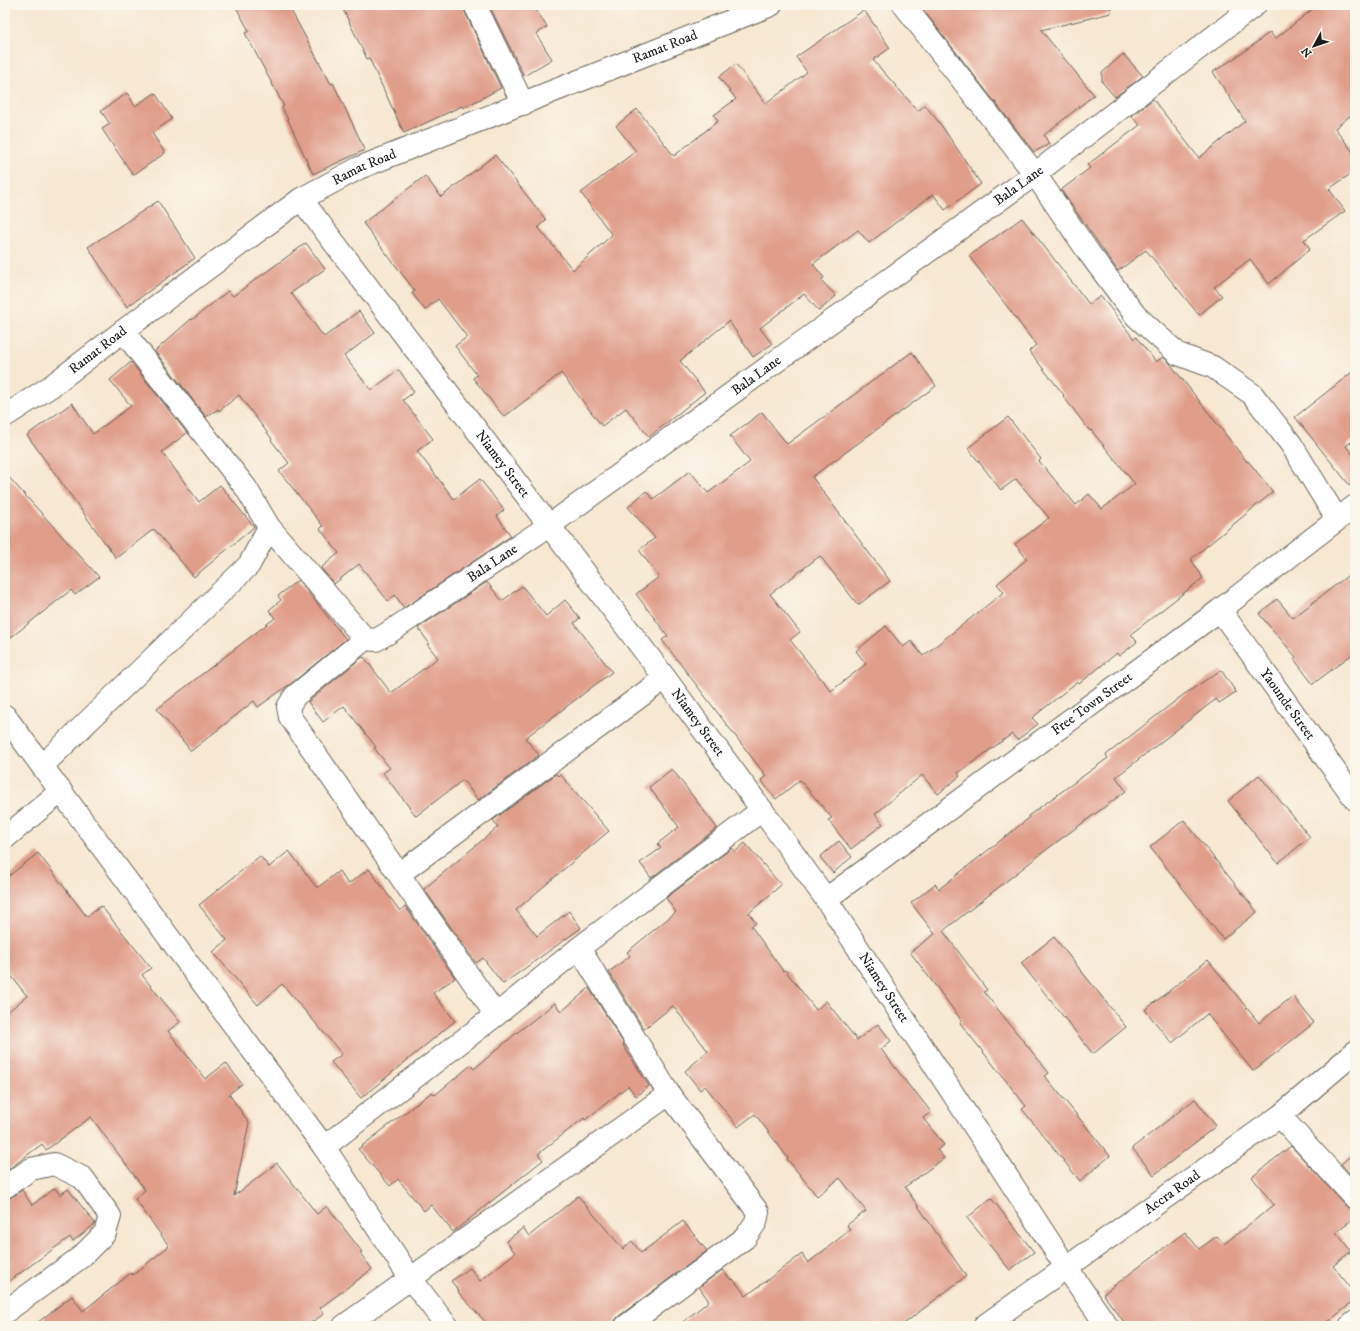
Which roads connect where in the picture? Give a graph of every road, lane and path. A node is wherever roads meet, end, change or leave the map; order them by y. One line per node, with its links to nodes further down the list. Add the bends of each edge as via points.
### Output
1 (475, 5): 5 (street)
2 (771, 5): 5 (street, Ramat Road)
3 (904, 5): 6 (street)
4 (1255, 5): 6 (street, Bala Lane)
5 (523, 104): 7 (street, Ramat Road, via 359,168)
6 (1034, 174): 11 (street, via 1136,316 1178,354 1213,367 1252,394 1291,444); 12 (street, Bala Lane)
7 (302, 199): 8 (street, Ramat Road); 12 (street, Niamey Street)
8 (122, 331): 9 (street, Ramat Road, via 50,388); 13 (street, via 246,488)
9 (5, 416)
10 (1355, 506): 11 (street, Free Town Street)
11 (1336, 519): 14 (street, Free Town Street)
12 (550, 525): 15 (street, Bala Lane, via 388,633 376,640); 16 (street, Niamey Street)
13 (269, 527): 15 (street); 18 (street, via 249,565)
14 (1220, 610): 20 (street, Yaounde Street); 24 (street, Free Town Street)
15 (365, 639): 23 (street, via 296,696 288,707 290,717)
16 (666, 678): 21 (street, Niamey Street); 23 (street)
17 (5, 716): 18 (street)
18 (42, 766): 19 (street)
19 (61, 791): 22 (street); 30 (street)
20 (1355, 799)
21 (762, 810): 24 (street, Niamey Street); 25 (street)
22 (5, 838)
23 (399, 874): 26 (street)
24 (826, 899): 33 (street, Niamey Street)
25 (579, 948): 26 (street); 28 (street)
26 (496, 1015): 30 (street)
27 (1355, 1052): 29 (street, Accra Road)
28 (670, 1094): 34 (street); 39 (street, via 758,1212 756,1222 745,1238)
29 (1280, 1116): 32 (street); 33 (street, Accra Road)
30 (324, 1147): 34 (street)
31 (5, 1187): 35 (street, via 31,1169 54,1164 83,1178 110,1216 105,1233 81,1257)
32 (1355, 1198)
33 (1066, 1267): 40 (street, Accra Road); 41 (street, Niamey Street)
34 (411, 1279): 37 (street); 38 (street)
35 (5, 1312)
36 (1355, 1322): 42 (street)
37 (344, 1326)
38 (447, 1326)
39 (626, 1326)
40 (984, 1326)
41 (1107, 1326)
42 (1350, 1326)

